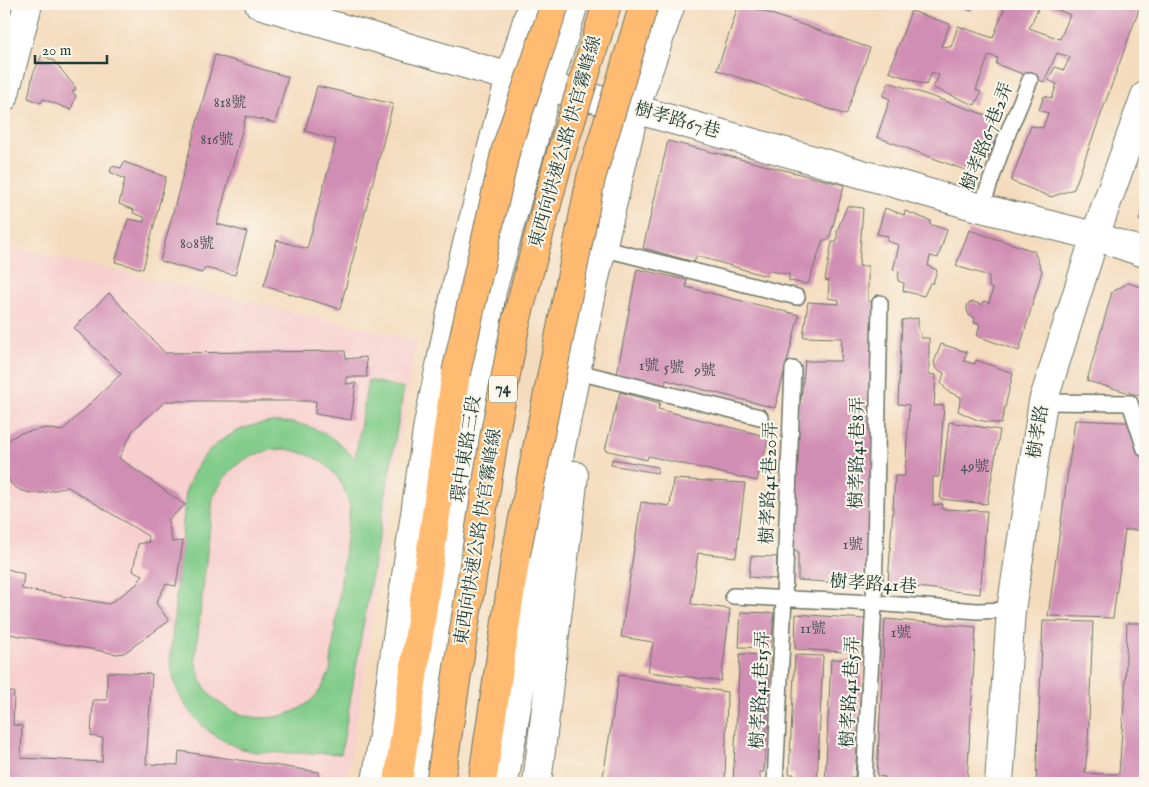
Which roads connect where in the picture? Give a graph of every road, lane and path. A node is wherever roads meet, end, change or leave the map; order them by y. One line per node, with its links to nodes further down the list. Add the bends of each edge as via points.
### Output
1 (28, 4): 13 (street)
2 (259, 4): 9 (street, 樹孝路67巷)
3 (532, 4): 9 (street)
4 (555, 4): 33 (highway, bridge, via 506,150 456,373)
5 (574, 4): 11 (street, 環中東路三段)
6 (606, 4): 35 (highway, 東西向快速公路 快官霧峰線 / 74, bridge, via 557,166 516,322 494,438)
7 (644, 4): 31 (highway, 東西向快速公路 快官霧峰線, bridge, via 591,178 516,554)
8 (671, 4): 14 (street)
9 (510, 77): 11 (street, 樹孝路67巷); 32 (street, via 458,279 428,424)
10 (1030, 80): 15 (lane, 樹孝路67巷2弄)
11 (548, 87): 14 (street, 樹孝路67巷); 34 (street, 環中東路三段, via 492,291)
12 (1145, 96): 16 (street, 樹孝路)
13 (4, 97)
14 (635, 110): 15 (street, 樹孝路67巷); 17 (street)
15 (981, 208): 16 (street, 樹孝路67巷)
16 (1095, 236): 18 (street, 樹孝路67巷); 24 (street, 樹孝路)
17 (601, 248): 19 (street); 20 (lane)
18 (1145, 254)
19 (594, 282): 23 (street); 38 (street, via 560,452)
20 (797, 297)
21 (880, 303): 29 (lane, 樹孝路41巷8弄)
22 (793, 369): 28 (lane, 樹孝路41巷20弄)
23 (586, 374): 25 (lane); 39 (street, via 578,419 576,461)
24 (1043, 402): 26 (lane, via 1130,403); 30 (street, 樹孝路)
25 (760, 417)
26 (1145, 449)
27 (733, 596): 28 (lane, 樹孝路41巷)
28 (784, 598): 29 (lane, 樹孝路41巷); 40 (lane, 樹孝路41巷15弄)
29 (874, 603): 30 (lane, 樹孝路41巷, via 977,611); 41 (lane, 樹孝路41巷5弄)
30 (1010, 610): 42 (street, 樹孝路)
31 (490, 731): 36 (highway, 東西向快速公路 快官霧峰線); 37 (highway)
32 (376, 783)
33 (398, 783)
34 (418, 783)
35 (440, 783)
36 (482, 783)
37 (491, 783)
38 (504, 783)
39 (537, 783)
40 (775, 783)
41 (864, 783)
42 (999, 783)

